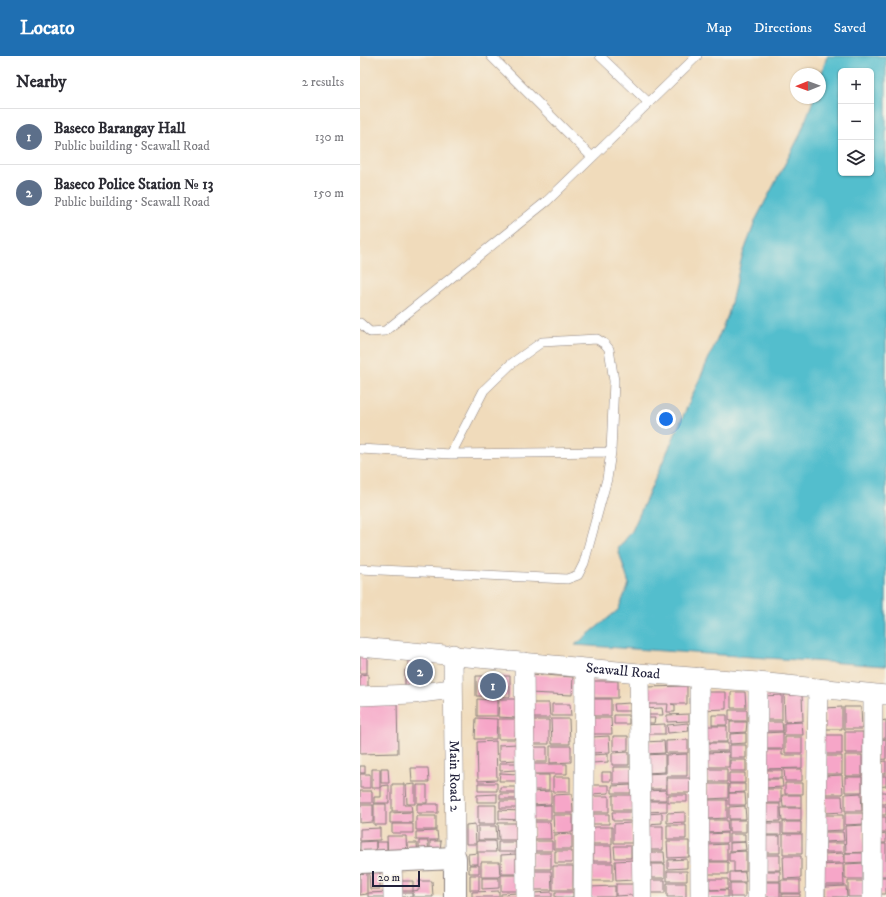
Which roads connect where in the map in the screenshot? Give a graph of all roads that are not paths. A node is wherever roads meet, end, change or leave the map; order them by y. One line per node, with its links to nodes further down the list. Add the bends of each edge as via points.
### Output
1 (491, 56): 5 (lane)
2 (600, 56): 4 (lane)
3 (697, 56): 4 (lane)
4 (648, 102): 5 (lane)
5 (592, 157): 6 (lane, via 547,200 385,331 370,332)
6 (360, 323)
7 (360, 449): 9 (lane)
8 (611, 452): 9 (lane); 9 (lane, via 614,381 609,349 597,339 542,342 511,364 484,390); 10 (lane, via 607,478 584,563 578,575 567,579)
9 (450, 454)
10 (360, 569)
11 (360, 647): 12 (street, Seawall Road)
12 (453, 654): 13 (street, Seawall Road); 19 (street, Main Road 2)
13 (524, 662): 14 (street, Seawall Road); 27 (street)
14 (585, 669): 15 (street, Seawall Road); 28 (street)
15 (639, 673): 16 (street, Seawall Road); 29 (street)
16 (700, 678): 17 (street, Seawall Road); 30 (street)
17 (758, 682): 18 (street, Seawall Road); 31 (street)
18 (818, 688): 20 (street, Seawall Road); 32 (street)
19 (452, 689): 21 (street, via 413,694); 22 (street, Main Road 2)
20 (879, 694): 33 (street)
21 (360, 696)
22 (455, 858): 24 (street); 26 (street, Main Road 2)
23 (360, 862): 24 (street)
24 (392, 862): 25 (street)
25 (393, 897)
26 (455, 897)
27 (526, 897)
28 (583, 897)
29 (642, 897)
30 (700, 897)
31 (756, 897)
32 (815, 897)
33 (872, 897)

